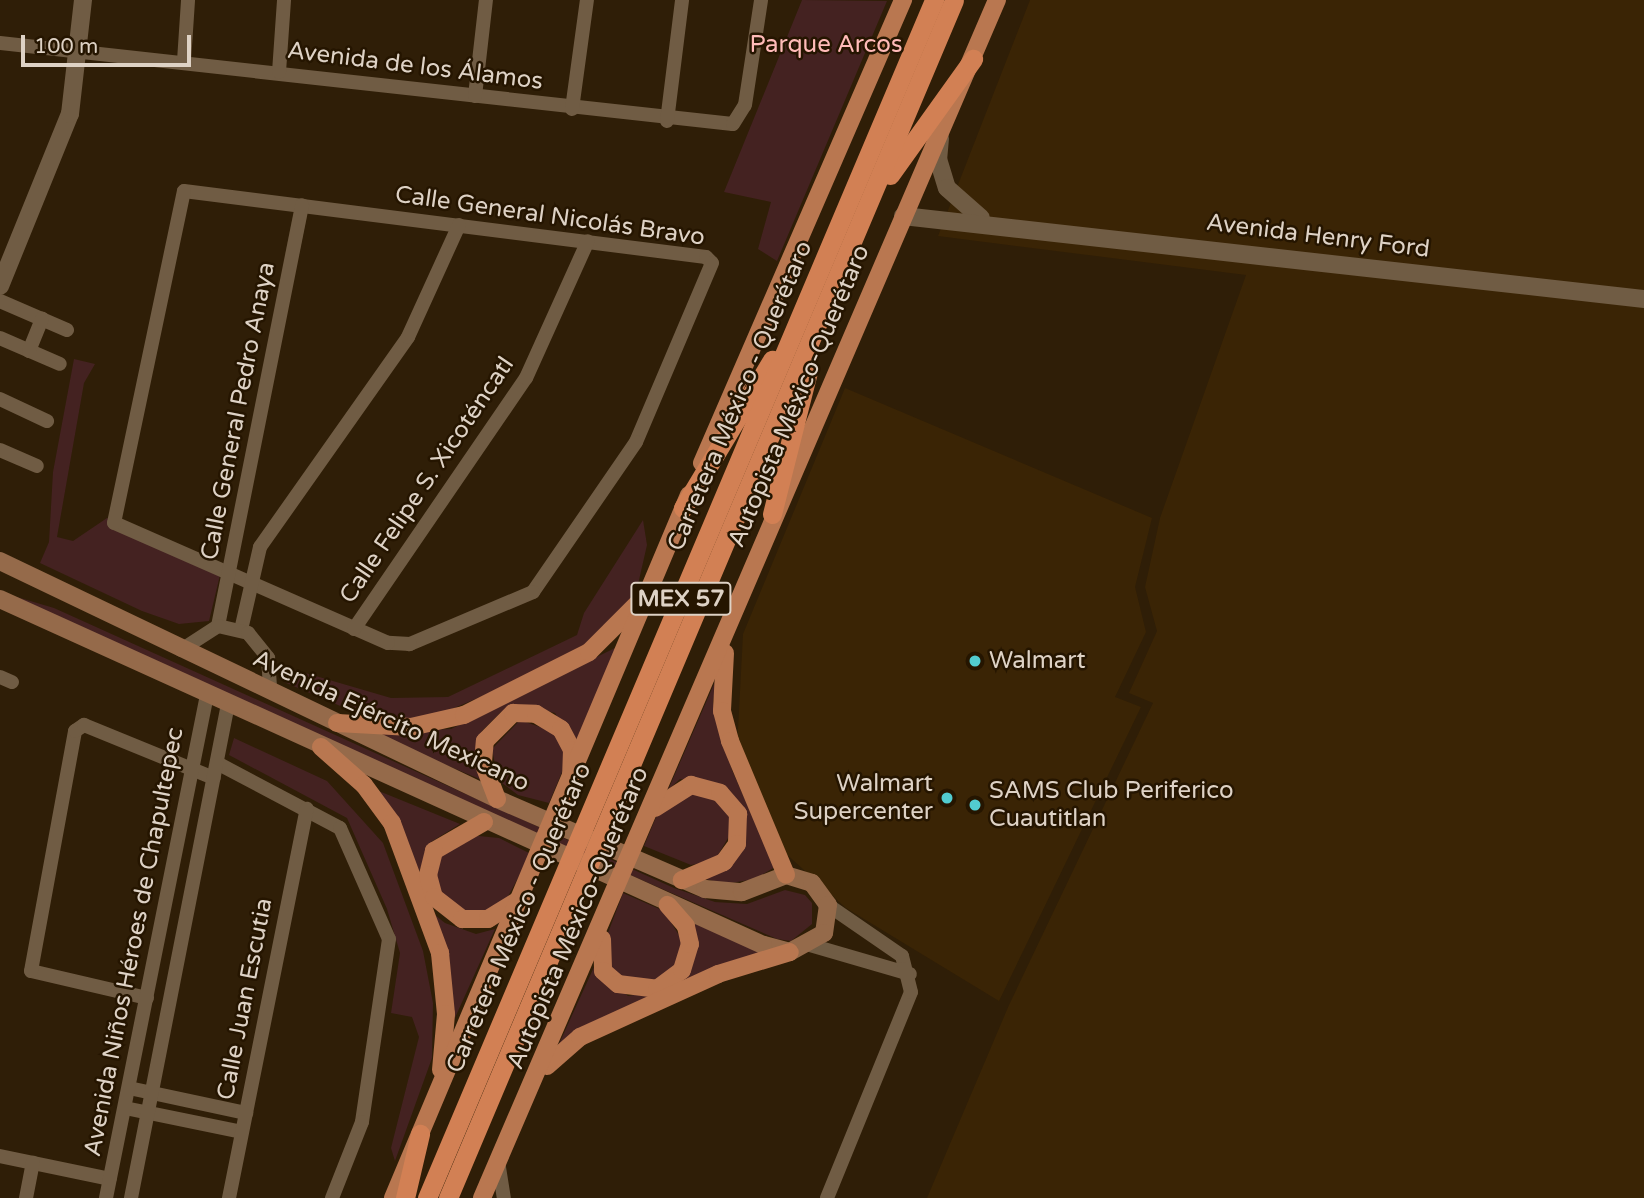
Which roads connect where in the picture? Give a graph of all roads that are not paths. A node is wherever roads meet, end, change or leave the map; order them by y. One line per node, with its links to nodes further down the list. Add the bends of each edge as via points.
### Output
1 (83, 0): 13 (street)
2 (188, 0): 15 (street)
3 (284, 0): 16 (street)
4 (485, 0): 17 (street)
5 (587, 0): 18 (street)
6 (682, 0): 19 (street)
7 (761, 0): 19 (street, Avenida de los Álamos, via 742,114 733,124)
8 (903, 0): 40 (main road)
9 (934, 0): 31 (highway, Carretera México - Querétaro / MEX 57)
10 (954, 0): 21 (highway, Carretera México - Querétaro / MEX 57)
11 (997, 0): 14 (main road, Autopista México-Querétaro)
12 (0, 43): 13 (street)
13 (79, 50): 15 (street, Avenida de los Álamos); 27 (street, via 63,137)
14 (973, 59): 20 (main road, Autopista México-Querétaro); 21 (highway)
15 (184, 61): 16 (street, Avenida de los Álamos)
16 (279, 72): 17 (street, Avenida de los Álamos)
17 (475, 96): 18 (street, Avenida de los Álamos)
18 (572, 109): 19 (street, Avenida de los Álamos)
19 (667, 121)
20 (943, 129): 23 (main road, Autopista México-Querétaro); 24 (street, via 938,159 947,188)
21 (869, 204): 31 (highway, Carretera México - Querétaro / MEX 57)
22 (302, 205): 25 (street, Calle General Nicolás Bravo); 44 (street, Calle General Pedro Anaya); 44 (street, Calle General Nicolás Bravo, via 184,191 130,437 114,523)
23 (904, 216): 24 (street, Avenida Henry Ford); 41 (main road, Autopista México-Querétaro)
24 (987, 221): 28 (street, Avenida Henry Ford)
25 (459, 225): 26 (street, Calle General Nicolás Bravo); 45 (street, via 408,337 260,547)
26 (588, 241): 48 (street, Calle Felipe S. Xicoténcatl, via 527,378); 48 (street, Calle General Nicolás Bravo, via 712,260 636,442 526,599 411,644 388,643)
27 (0, 286)
28 (1644, 299)
29 (0, 301): 30 (street)
30 (42, 319): 32 (street); 34 (street)
31 (808, 324): 40 (highway); 41 (highway); 96 (highway, Carretera México - Querétaro / MEX 57); 97 (highway, Carretera México - Querétaro / MEX 57)
32 (67, 330)
33 (0, 338): 34 (street)
34 (29, 351): 35 (street)
35 (60, 364)
36 (0, 399): 37 (street)
37 (47, 421)
38 (0, 450): 39 (street)
39 (37, 466)
40 (683, 508): 43 (main road)
41 (772, 513): 49 (main road, Autopista México-Querétaro)
42 (0, 561): 51 (main road, Avenida Ejército Mexicano)
43 (659, 568): 55 (main road, via 618,629 589,652 464,715 411,727); 59 (main road)
44 (229, 575): 45 (street, Calle General Nicolás Bravo); 47 (street, Calle General Pedro Anaya)
45 (250, 584): 48 (street, Calle General Nicolás Bravo); 50 (street)
46 (0, 599): 53 (main road)
47 (218, 626): 50 (street); 51 (street)
48 (354, 629)
49 (728, 629): 62 (main road, Autopista México-Querétaro); 64 (main road, via 722,711)
50 (241, 631): 52 (street, via 264,648)
51 (181, 650): 52 (main road, Avenida Ejército Mexicano)
52 (270, 691): 55 (main road, Avenida Ejército Mexicano)
53 (207, 695): 54 (main road); 57 (street, Avenida Niños Héroes de Chapultepec)
54 (228, 704): 56 (main road); 58 (street, Avenida Niños Héroes de Chapultepec)
55 (337, 723): 60 (main road, Avenida Ejército Mexicano)
56 (321, 747): 63 (main road); 78 (main road, via 364,785 392,823 440,953 446,1014)
57 (191, 769): 58 (street); 70 (street, Avenida Niños Héroes de Chapultepec); 75 (street, via 78,728 29,963 39,977)
58 (215, 770): 61 (street); 71 (street, Avenida Niños Héroes de Chapultepec)
59 (570, 785): 60 (main road, via 572,750 561,729 536,714 513,713 485,741 483,762); 66 (main road)
60 (497, 799): 65 (main road, Avenida Ejército Mexicano)
61 (307, 808): 81 (street, Calle Juan Escutia); 93 (street, via 345,836 390,946 362,1122)
62 (650, 813): 65 (main road, via 691,785 720,793 738,814 737,844 724,862); 69 (main road, Autopista México-Querétaro)
63 (484, 822): 66 (main road, via 434,851 428,875 434,897 462,919 488,919); 67 (main road)
64 (786, 875): 65 (main road, Avenida Ejército Mexicano, via 725,893); 68 (main road, via 812,883)
65 (676, 877)
66 (522, 898): 78 (main road)
67 (668, 905): 69 (main road, via 686,926 690,944 682,970 657,989 628,989 603,971 599,950); 73 (main road)
68 (828, 905): 72 (main road, via 824,933); 74 (street, via 902,957)
69 (608, 913): 76 (main road, Autopista México-Querétaro)
70 (161, 930): 71 (street); 75 (street, Avenida Niños Héroes de Chapultepec)
71 (183, 934): 79 (street, Avenida Niños Héroes de Chapultepec)
72 (810, 945): 73 (main road); 74 (street)
73 (790, 952): 76 (main road, via 718,974 580,1037)
74 (910, 974): 100 (street, via 908,1009)
75 (147, 998): 77 (street, Avenida Niños Héroes de Chapultepec)
76 (540, 1073): 86 (main road, Autopista México-Querétaro)
77 (129, 1088): 79 (street); 80 (street, Avenida Niños Héroes de Chapultepec)
78 (440, 1088): 84 (main road)
79 (153, 1094): 81 (street); 82 (street, Avenida Niños Héroes de Chapultepec)
80 (125, 1108): 82 (street); 88 (street, Avenida Niños Héroes de Chapultepec)
81 (246, 1113): 83 (street, Calle Juan Escutia)
82 (149, 1114): 83 (street); 91 (street, Avenida Niños Héroes de Chapultepec)
83 (242, 1132): 92 (street, Calle Juan Escutia)
84 (420, 1134): 94 (main road); 95 (highway)
85 (0, 1156): 87 (street)
86 (498, 1161): 98 (main road, Autopista México-Querétaro); 99 (street)
87 (33, 1163): 88 (street); 89 (street)
88 (110, 1179): 90 (street, Avenida Niños Héroes de Chapultepec)
89 (26, 1198)
90 (106, 1198)
91 (131, 1198)
92 (229, 1198)
93 (332, 1198)
94 (393, 1198)
95 (405, 1198)
96 (427, 1198)
97 (447, 1198)
98 (482, 1198)
99 (504, 1198)
100 (827, 1198)

